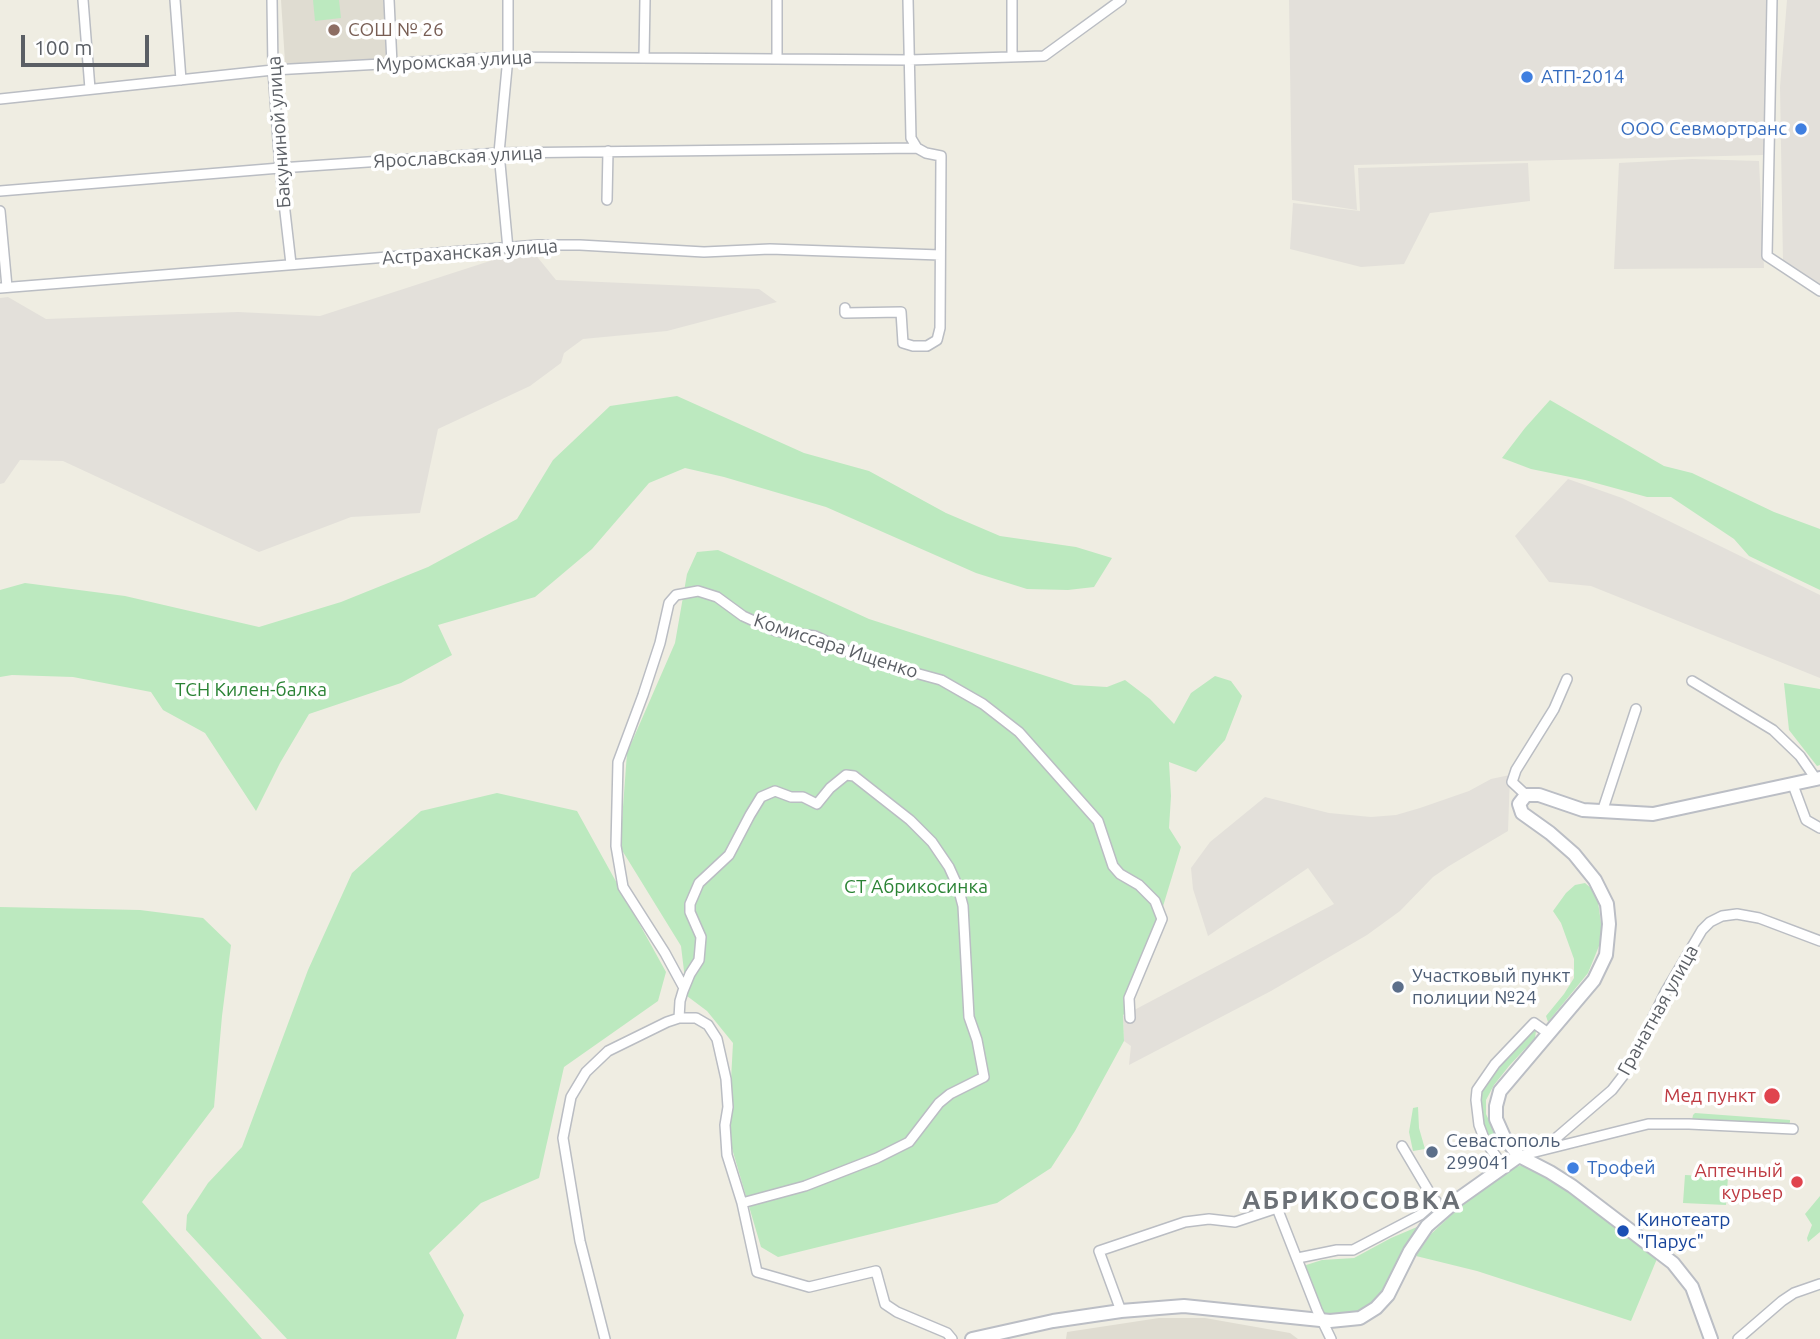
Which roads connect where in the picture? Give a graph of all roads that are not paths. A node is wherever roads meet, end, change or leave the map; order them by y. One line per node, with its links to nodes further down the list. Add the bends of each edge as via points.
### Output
1 (83, 0): 20 (street)
2 (174, 0): 19 (street)
3 (272, 0): 18 (street, Бакуниной улица)
4 (389, 0): 17 (street)
5 (508, 0): 12 (street)
6 (645, 0): 14 (street)
7 (777, 0): 15 (street)
8 (908, 0): 16 (street)
9 (1012, 0): 13 (street)
10 (1121, 0): 13 (street, Муромская улица, via 1044,56)
11 (1772, 0): 33 (street, via 1767,256)
12 (508, 57): 14 (street, Муромская улица); 17 (street, Муромская улица); 24 (street)
13 (1012, 57): 16 (street, Муромская улица)
14 (644, 58): 15 (street, Муромская улица)
15 (777, 59): 16 (street, Муромская улица)
16 (909, 60): 22 (street, via 911,138)
17 (392, 64): 18 (street, Муромская улица)
18 (273, 70): 19 (street, Муромская улица); 25 (street, Бакуниной улица)
19 (181, 79): 20 (street, Муромская улица)
20 (90, 89): 21 (street, Муромская улица)
21 (0, 99)
22 (917, 148): 23 (street, Ярославская улица); 30 (street, via 941,156)
23 (608, 151): 24 (street, Ярославская улица); 27 (street)
24 (499, 153): 25 (street, Ярославская улица); 29 (street)
25 (280, 168): 26 (street, Ярославская улица); 31 (street, Бакуниной улица)
26 (0, 191)
27 (607, 200)
28 (0, 211): 32 (street)
29 (508, 249): 30 (street, Астраханская улица, via 580,245 704,252 770,249); 31 (street, Астраханская улица)
30 (940, 255): 34 (street, via 940,328 937,340 927,346 902,343 901,312 845,313)
31 (290, 264): 32 (street, Астраханская улица)
32 (4, 288)
33 (1820, 291)
34 (845, 308)
35 (1567, 679): 40 (street, via 1555,709 1516,770 1512,782)
36 (1692, 681): 38 (street, via 1773,730)
37 (1636, 709): 41 (street)
38 (1818, 779): 39 (main road)
39 (1794, 785): 41 (main road, via 1653,814); 42 (street, via 1806,820)
40 (1522, 800): 41 (main road, via 1539,795); 47 (main road, via 1522,813 1574,854 1607,904 1606,955 1594,980)
41 (1602, 812)
42 (1820, 828)
43 (1820, 941): 50 (street, Гранатная улица, via 1737,914 1710,922 1666,991 1626,1072)
44 (684, 988): 45 (street); 46 (street, Комиссара Ищенко, via 623,887 616,846 618,762 660,643 669,603 676,595 698,591 776,631 814,636 864,659 941,680 1019,732 1098,821 1113,866 1155,901 1162,919 1129,998); 53 (street, via 699,960 701,937 690,912 699,883 729,855 761,797 768,793 803,797 817,804 846,775 854,776 925,835 958,887 969,1017 984,1077 939,1103 909,1142 804,1186)
45 (679, 1018): 53 (street, via 695,1018 708,1025 717,1039 726,1079 727,1155); 59 (street, via 608,1051 586,1072 571,1097 563,1138 580,1241)
46 (1130, 1018)
47 (1548, 1033): 51 (main road, via 1500,1091 1496,1106 1504,1138); 52 (street, via 1534,1023 1494,1064 1477,1090 1479,1125)
48 (1793, 1129): 50 (street, via 1648,1124)
49 (1402, 1146): 54 (street)
50 (1552, 1147): 51 (street)
51 (1519, 1156): 52 (main road); 63 (main road, via 1568,1184 1673,1263 1692,1287)
52 (1503, 1166): 54 (main road)
53 (742, 1203): 60 (street, via 757,1272 809,1287 876,1271 885,1304)
54 (1438, 1207): 55 (street, via 1353,1251); 58 (main road, via 1376,1308 1360,1318)
55 (1298, 1258): 57 (street, via 1277,1208 1235,1222 1185,1222 1099,1251); 58 (street)
56 (1820, 1284): 64 (street, via 1782,1301)
57 (1121, 1311): 58 (main road, via 1185,1306); 61 (main road)
58 (1322, 1321): 62 (street)
59 (605, 1339)
60 (952, 1339)
61 (972, 1339)
62 (1331, 1339)
63 (1711, 1339)
64 (1738, 1339)

